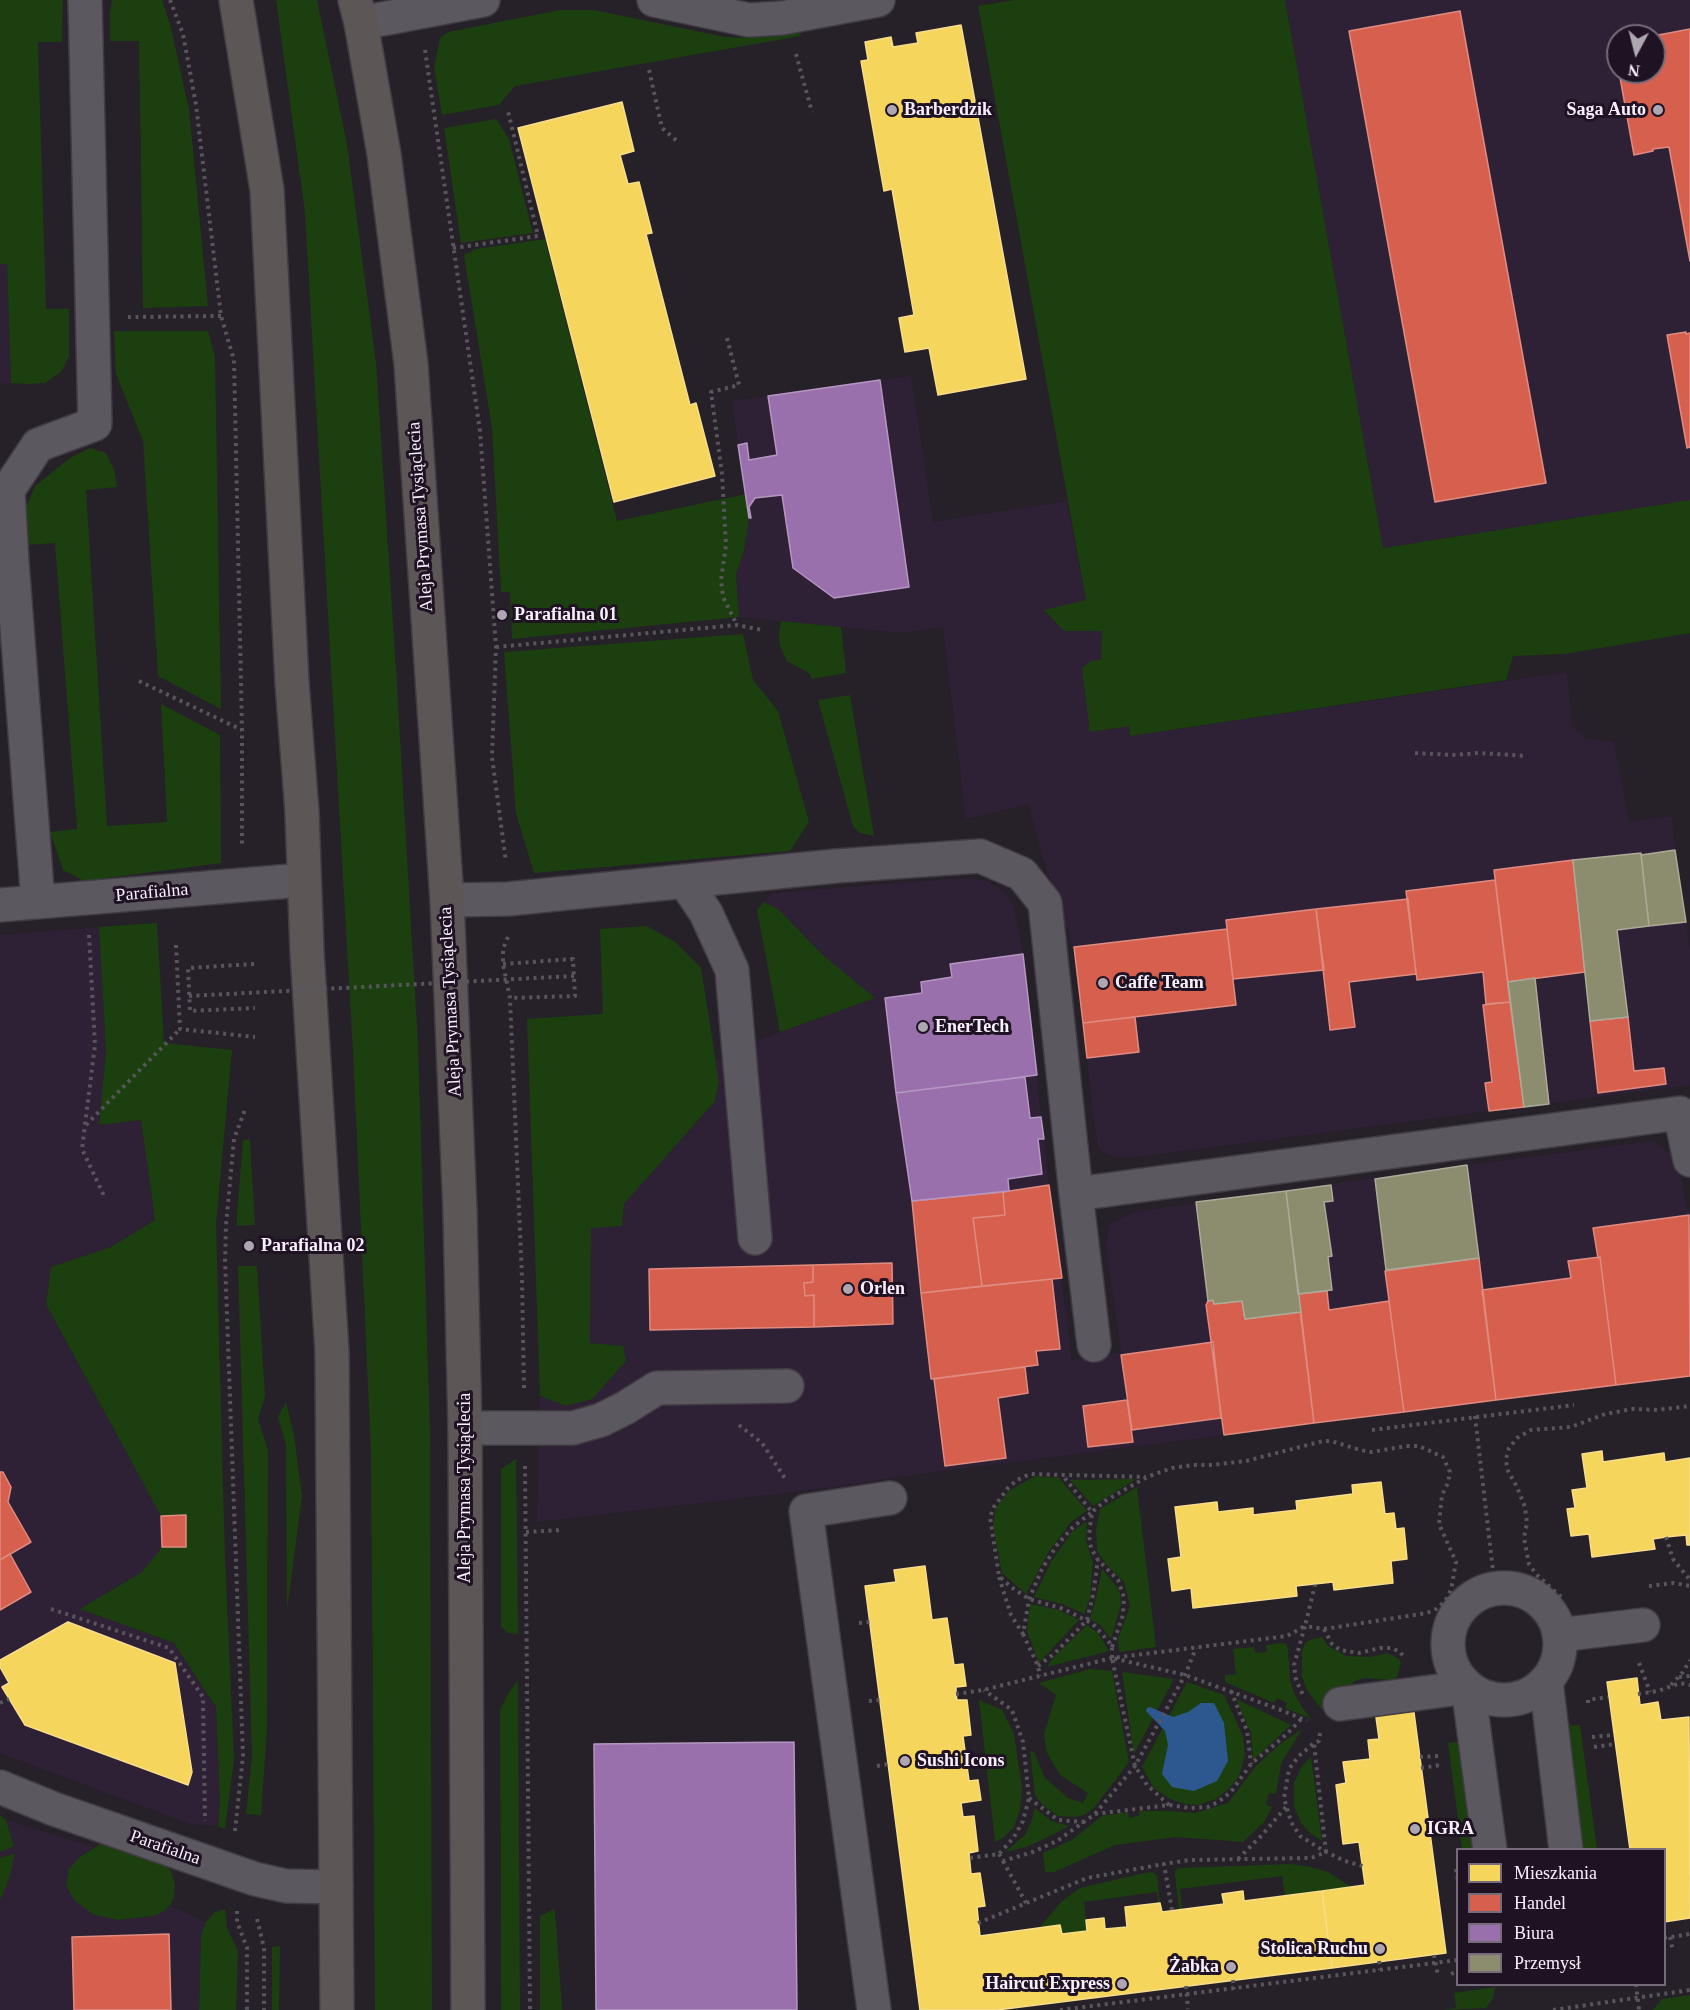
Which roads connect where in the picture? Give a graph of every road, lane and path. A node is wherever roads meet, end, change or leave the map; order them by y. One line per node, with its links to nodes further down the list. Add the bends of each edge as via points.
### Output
1 (86, 0): 16 (street)
2 (170, 0): 15 (path, via 183,34 196,105)
3 (237, 0): 26 (main road, via 267,190)
4 (483, 0): 7 (street)
5 (654, 0): 6 (street, via 749,20 782,18)
6 (878, 0)
7 (358, 12): 29 (main road, Aleja Prymasa Tysiąclecia, via 384,154 411,364)
8 (793, 44): 12 (path)
9 (424, 49): 14 (path)
10 (649, 70): 13 (path, via 662,128)
11 (507, 111): 14 (path, via 538,236)
12 (812, 112)
13 (677, 141)
14 (453, 248): 20 (path, via 480,430)
15 (221, 316): 16 (path); 22 (path, via 234,360)
16 (93, 317): 30 (street, via 95,424 38,445 8,490)
17 (727, 338): 18 (path, via 739,385 711,392 726,533 721,580 723,597)
18 (736, 625): 19 (path); 20 (path)
19 (762, 630)
20 (495, 647): 28 (path, via 492,757)
21 (140, 681): 22 (path)
22 (242, 730): 25 (path)
23 (1415, 753): 24 (path)
24 (1527, 756)
25 (242, 857)
26 (303, 880): 30 (street, Parafialna); 130 (main road, via 332,1352)
27 (685, 882): 28 (street); 45 (street, via 980,856 1022,874 1045,903); 47 (street, via 706,913 732,970)
28 (508, 899): 29 (street); 35 (path, via 509,934)
29 (447, 900): 55 (main road, Aleja Prymasa Tysiąclecia)
30 (38, 902): 31 (street, Parafialna)
31 (0, 905)
32 (88, 933): 43 (path, via 95,1045)
33 (176, 945): 40 (path)
34 (254, 964): 37 (path, via 188,968)
35 (503, 964): 36 (path, via 573,959); 38 (path)
36 (574, 976): 37 (path, bridge); 38 (path, via 575,996)
37 (189, 996): 39 (path, via 190,1011)
38 (510, 998): 54 (path)
39 (255, 1008)
40 (180, 1029): 41 (path); 43 (path)
41 (255, 1037)
42 (246, 1107): 120 (path, via 234,1139 225,1260 243,1756)
43 (85, 1126): 46 (path, via 82,1149)
44 (1690, 1160): 45 (street, via 1680,1113)
45 (1076, 1194): 48 (street)
46 (105, 1198)
47 (755, 1238)
48 (1094, 1345)
49 (787, 1386): 54 (street, via 657,1388 602,1419 573,1428)
50 (1574, 1405): 52 (path)
51 (1690, 1406): 71 (path, via 1626,1410 1571,1427 1531,1430 1509,1448 1508,1469 1525,1507 1524,1538 1529,1564)
52 (1475, 1416): 56 (path); 69 (path)
53 (734, 1422): 60 (path, via 762,1443)
54 (525, 1427): 55 (street); 63 (path)
55 (465, 1428): 159 (main road, Aleja Prymasa Tysiąclecia)
56 (1372, 1430)
57 (1063, 1475): 58 (path); 61 (path); 66 (path, via 1030,1474 1017,1480 994,1507 991,1533)
58 (1147, 1477): 61 (path); 75 (path, via 1181,1466 1246,1461 1323,1441 1372,1452 1419,1446 1443,1457 1450,1472 1442,1495 1439,1524 1455,1562 1451,1590 1445,1601 1427,1613)
59 (890, 1498): 60 (street)
60 (806, 1511): 161 (street)
61 (1092, 1512): 65 (path, via 1090,1541); 70 (path, via 1057,1545)
62 (562, 1530): 63 (path)
63 (526, 1532): 160 (path)
64 (1666, 1537): 67 (path, via 1673,1558)
65 (1098, 1560): 73 (path); 78 (path, via 1118,1580 1124,1596 1123,1615)
66 (999, 1576): 70 (path); 76 (path, via 1011,1615)
67 (1690, 1580)
68 (1315, 1585): 79 (path, via 1305,1626 1287,1636)
69 (1495, 1588): 77 (street, via 1514,1588 1532,1594 1547,1606); 90 (street, via 1478,1593 1463,1604 1452,1620 1447,1638 1455,1673)
70 (1029, 1599): 73 (path); 76 (path)
71 (1565, 1600)
72 (51, 1609): 119 (path, via 169,1648 203,1697)
73 (1087, 1620): 78 (path); 82 (path)
74 (1643, 1625): 77 (street)
75 (1324, 1629)
76 (1023, 1634): 82 (path)
77 (1559, 1635): 87 (street, via 1559,1659)
78 (1112, 1647): 80 (path)
79 (1197, 1647): 80 (path); 83 (path)
80 (1112, 1658): 83 (path); 84 (path); 109 (path)
81 (1690, 1660): 86 (path)
82 (1038, 1666): 84 (path)
83 (1185, 1675): 92 (path); 109 (path)
84 (1040, 1676): 91 (path)
85 (1690, 1676): 86 (path)
86 (1678, 1677): 88 (path)
87 (1546, 1681): 90 (street, via 1521,1698 1502,1700); 122 (street)
88 (1670, 1685): 89 (path); 94 (path)
89 (1690, 1685)
90 (1468, 1687): 97 (street); 121 (street)
91 (983, 1690): 93 (path); 112 (path, via 1012,1710 1023,1742)
92 (1231, 1691): 98 (path); 107 (path, via 1246,1731)
93 (956, 1694)
94 (1638, 1694)
95 (9, 1699): 96 (path)
96 (0, 1703)
97 (1330, 1715): 102 (path, via 1319,1741)
98 (1300, 1719): 99 (path); 107 (path)
99 (1310, 1722)
100 (1614, 1735): 101 (path)
101 (1592, 1737)
102 (1314, 1743): 114 (path, via 1289,1769); 123 (path)
103 (1615, 1744): 104 (path)
104 (1593, 1747)
105 (1443, 1755): 106 (path)
106 (1420, 1757)
107 (1251, 1764): 113 (path, via 1231,1792 1218,1802 1190,1809)
108 (1444, 1765): 110 (path)
109 (1135, 1766): 113 (path, via 1147,1785); 115 (path)
110 (1421, 1768)
111 (0, 1787): 130 (street, Parafialna, via 255,1879 286,1887)
112 (1029, 1798): 116 (path, via 1058,1820); 124 (path, via 1023,1821)
113 (1169, 1805): 115 (path)
114 (1286, 1807): 123 (path, via 1294,1830); 126 (path)
115 (1095, 1814): 116 (path)
116 (1085, 1822): 127 (path, via 1057,1841)
117 (1451, 1826): 118 (path)
118 (1429, 1828)
119 (205, 1831)
120 (235, 1841)
121 (1490, 1848)
122 (1566, 1848)
123 (1326, 1852): 126 (path, via 1311,1858); 129 (path)
124 (999, 1854): 125 (path); 127 (path)
125 (970, 1858)
126 (1237, 1859): 128 (path)
127 (1003, 1861): 131 (path)
128 (1164, 1864): 131 (path, via 1087,1878); 134 (path)
129 (1363, 1866)
130 (336, 1887): 158 (main road)
131 (1026, 1903): 135 (path)
132 (237, 1907): 156 (path, via 237,1922 247,1948)
133 (255, 1910): 157 (path, via 264,1948)
134 (1172, 1910)
135 (978, 1923)
136 (1690, 1934): 137 (path)
137 (1670, 1937): 138 (path); 139 (path)
138 (1666, 1938)
139 (1673, 1951)
140 (1434, 1955): 143 (path)
141 (1456, 1960): 143 (path)
142 (1378, 1962): 144 (path)
143 (1436, 1964): 144 (path); 147 (path)
144 (1380, 1971): 151 (path)
145 (1456, 1972): 146 (path)
146 (1451, 1974)
147 (1438, 1976)
148 (1233, 1980): 151 (path)
149 (1186, 1986): 153 (path)
150 (1636, 1986): 154 (path)
151 (1234, 1989): 153 (path)
152 (1690, 1990): 154 (path)
153 (1186, 1994): 155 (path); 162 (path)
154 (1637, 1998): 163 (path); 164 (path)
155 (1188, 2009)
156 (247, 2010)
157 (264, 2010)
158 (337, 2010)
159 (468, 2010)
160 (530, 2010)
161 (874, 2010)
162 (1060, 2010)
163 (1553, 2010)
164 (1639, 2010)

